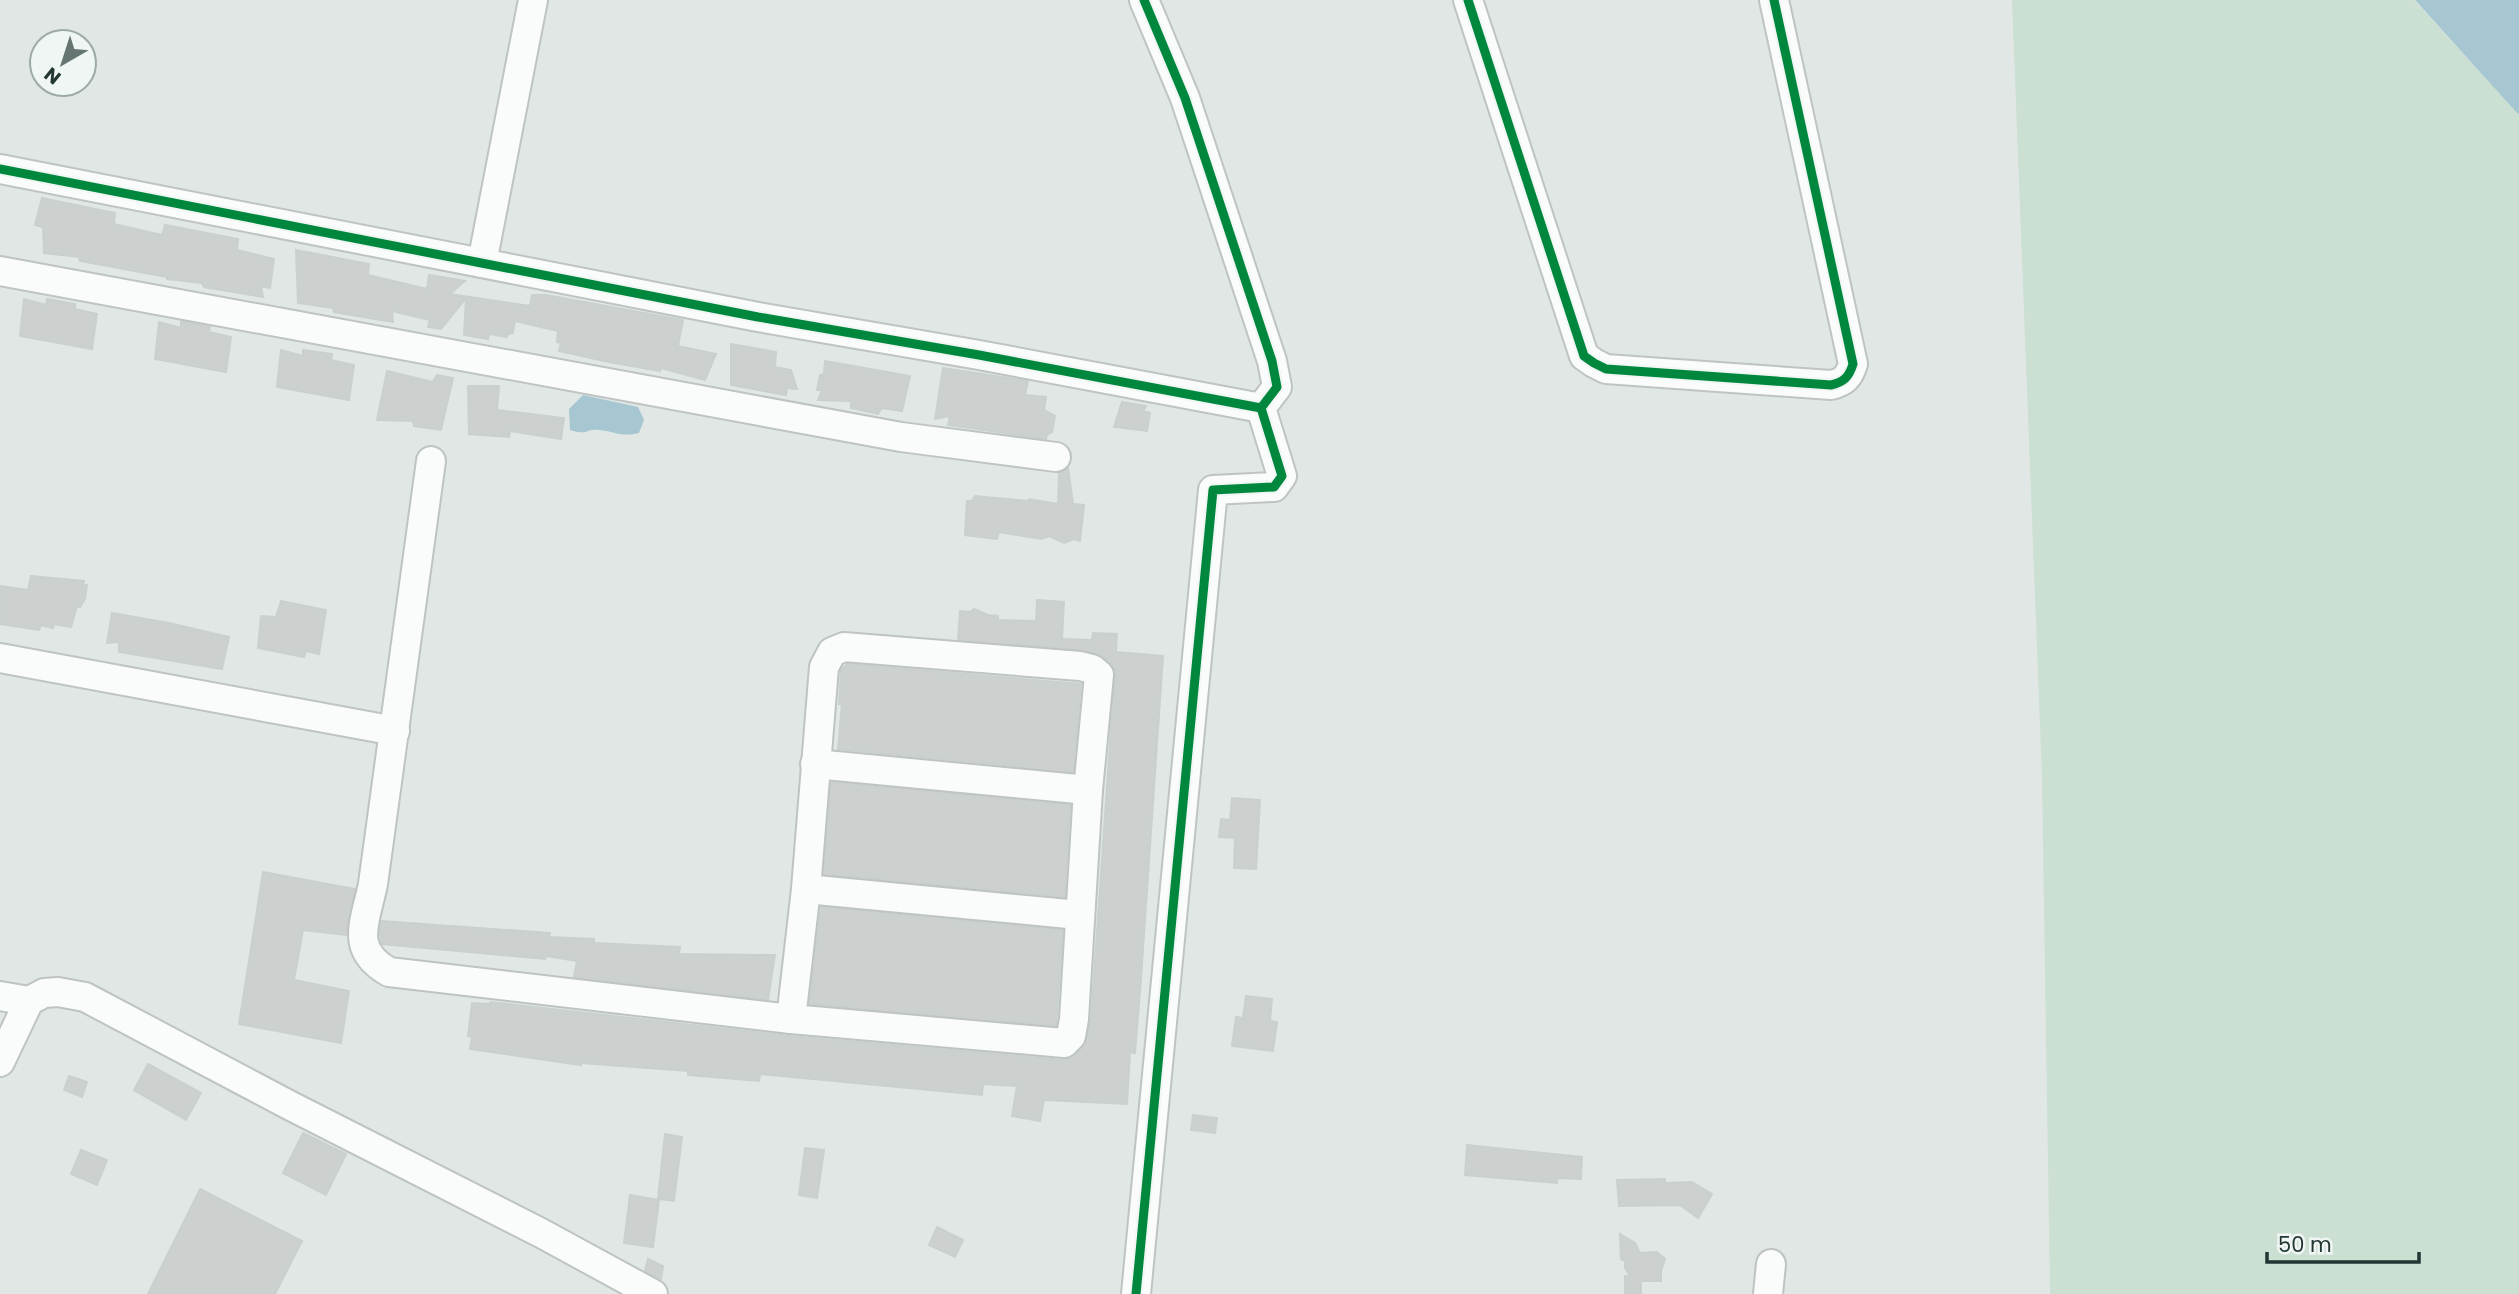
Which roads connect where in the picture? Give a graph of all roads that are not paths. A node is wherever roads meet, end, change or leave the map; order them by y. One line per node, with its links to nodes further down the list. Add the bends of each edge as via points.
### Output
1 (533, 0): 6 (street)
2 (1144, 0): 8 (street, via 1185,98 1272,361 1277,387)
3 (1468, 0): 4 (street, via 1584,356 1606,369 1831,384 1850,376 1853,365)
4 (1774, 0)
5 (0, 169): 6 (street)
6 (482, 264): 8 (street)
7 (0, 271): 9 (street, via 901,437)
8 (1261, 408): 23 (street, via 1282,476 1274,487 1213,490)
9 (1056, 457)
10 (431, 461): 12 (street)
11 (0, 657): 12 (street)
12 (395, 731): 19 (street, via 364,924 363,949 373,963 389,972)
13 (815, 764): 14 (street); 14 (street, via 824,667 832,652 844,648 1080,666 1099,675); 15 (street)
14 (1088, 790): 16 (street)
15 (806, 889): 16 (street); 19 (street)
16 (1079, 915): 19 (street, via 1074,1019 1071,1036 1064,1043)
17 (0, 996): 18 (street)
18 (29, 1001): 20 (street); 22 (street, via 44,993 85,997)
19 (791, 1019)
20 (0, 1062)
21 (1771, 1264): 24 (street)
22 (653, 1294)
23 (1136, 1294)
24 (1768, 1294)

